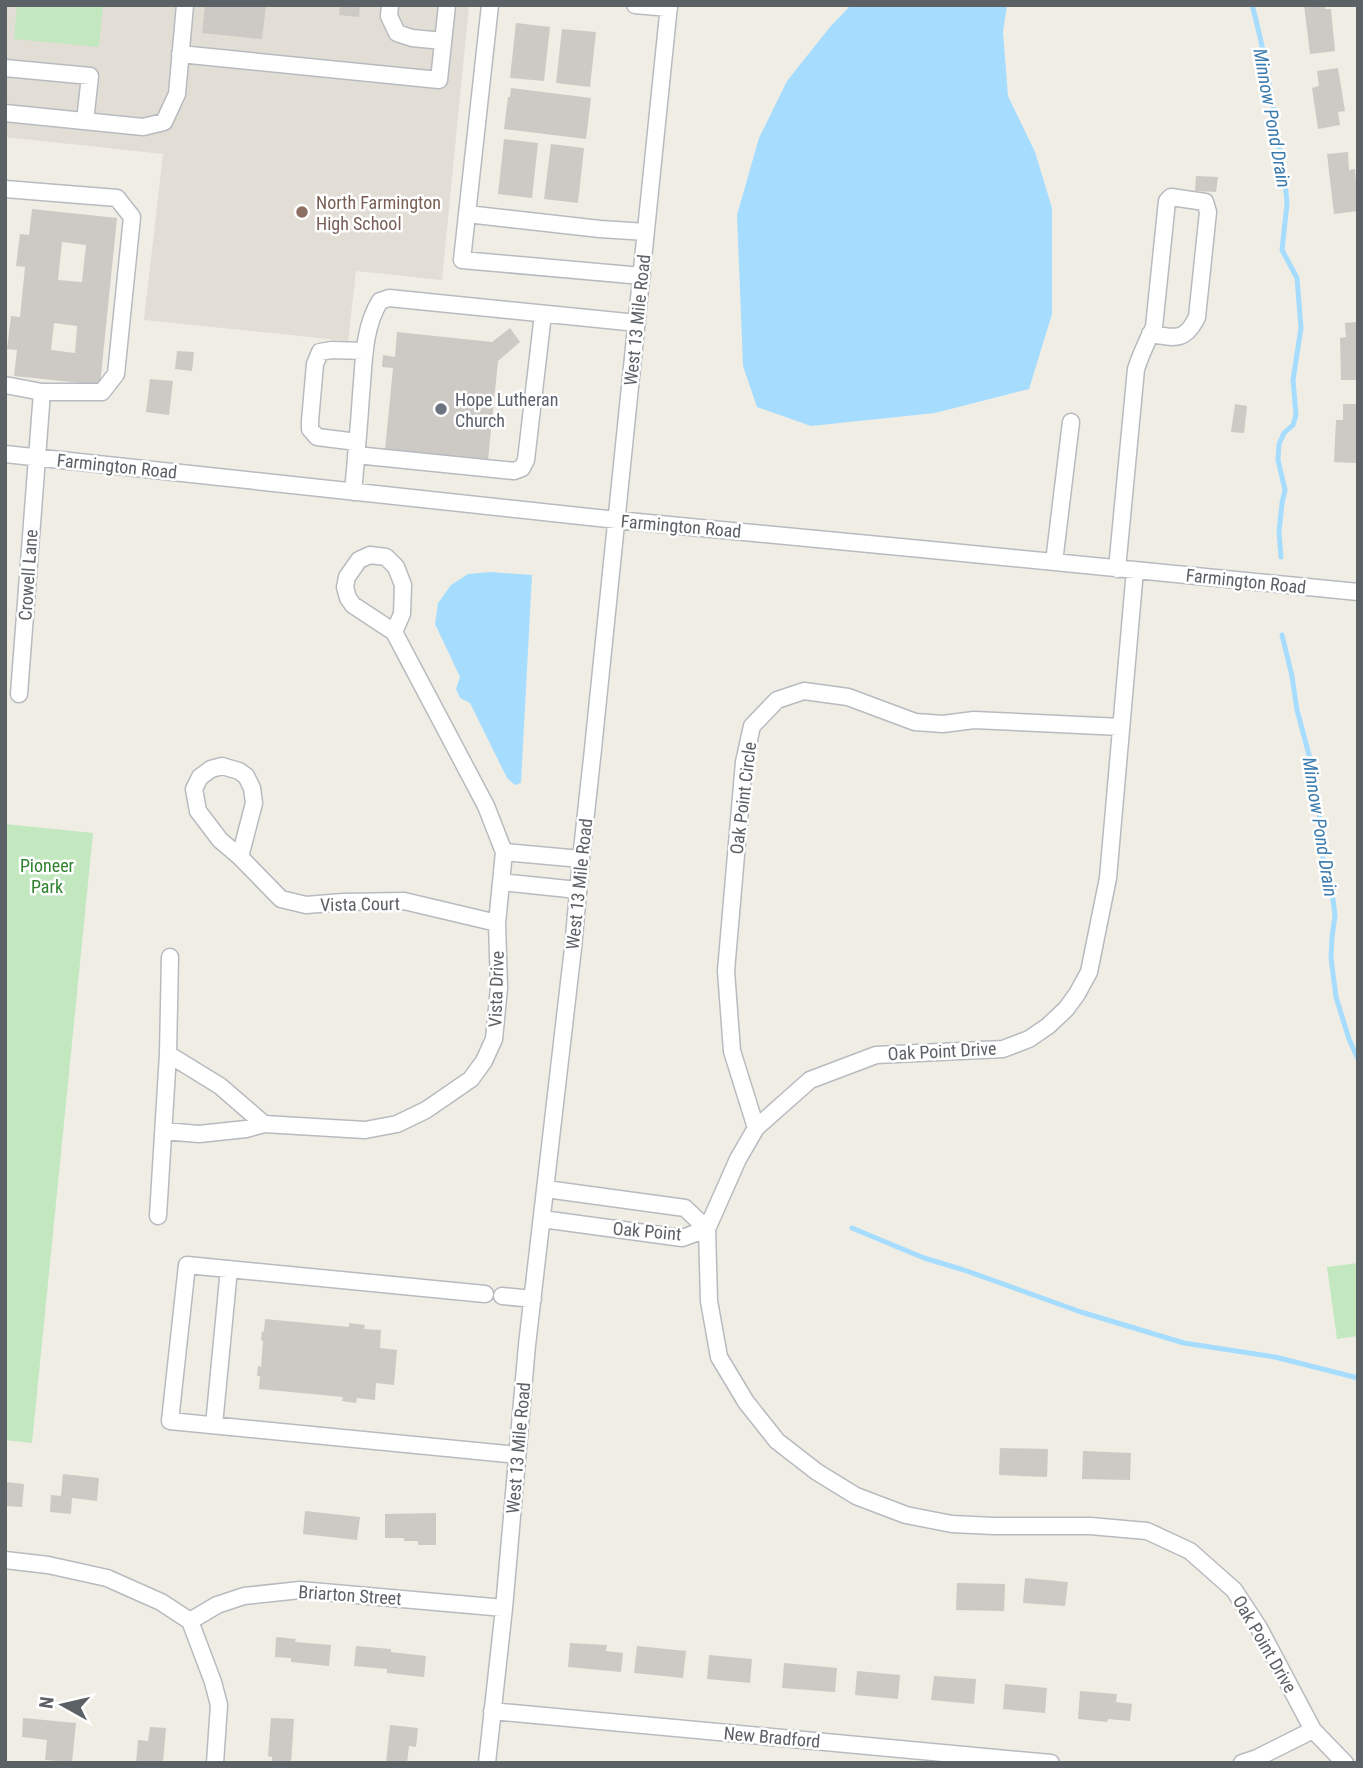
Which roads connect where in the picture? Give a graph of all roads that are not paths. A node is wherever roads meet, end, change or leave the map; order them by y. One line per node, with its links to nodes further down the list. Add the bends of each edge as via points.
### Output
1 (185, 5): 8 (street)
2 (390, 5): 7 (street, via 388,16 397,33)
3 (447, 5): 7 (street)
4 (490, 5): 13 (street)
5 (635, 5): 6 (street)
6 (669, 7): 14 (street, West 13 Mile Road)
7 (443, 41): 8 (street, via 439,80)
8 (180, 54): 11 (street, via 177,94 164,122 143,127)
9 (5, 68): 11 (street, via 90,76)
10 (5, 113): 11 (street)
11 (85, 121)
12 (5, 189): 21 (street, via 117,198 132,217 117,374 102,392)
13 (467, 214): 14 (street); 15 (street, via 462,260)
14 (646, 232): 15 (street, West 13 Mile Road)
15 (642, 276): 17 (street, West 13 Mile Road)
16 (543, 314): 17 (street); 19 (street, via 389,298 380,300 374,310); 23 (street, via 522,468 514,471)
17 (637, 323): 27 (street, West 13 Mile Road)
18 (1150, 334): 18 (street, via 1182,336 1197,317 1208,212 1205,202 1171,197 1167,201); 29 (street, via 1136,369)
19 (365, 351): 23 (street); 23 (street, via 320,352 310,421 317,437)
20 (5, 385): 21 (street)
21 (42, 392): 25 (street, Crowell Lane)
22 (1071, 422): 28 (street)
23 (357, 448): 26 (street)
24 (5, 454): 25 (street, Farmington Road)
25 (37, 457): 26 (street, Farmington Road); 33 (street, Crowell Lane)
26 (354, 492): 27 (street, Farmington Road)
27 (617, 520): 28 (street, Farmington Road); 37 (street, West 13 Mile Road)
28 (1054, 562): 29 (street, Farmington Road)
29 (1118, 569): 30 (street, Farmington Road)
30 (1135, 570): 31 (street, Farmington Road); 34 (street, Oak Point Drive)
31 (1358, 592)
32 (394, 632): 32 (street, Vista Drive, via 402,614 403,586 396,567 386,557 370,555 359,560 348,577 348,598); 35 (street, Vista Drive, via 486,806)
33 (19, 694)
34 (1121, 727): 44 (street, Oak Point Drive, via 1108,878 1088,972 1066,1009 1028,1039 1003,1049 876,1055 810,1080); 44 (street, Oak Point Circle, via 915,722 848,697 804,691 777,700 752,726 744,762 726,971 732,1051)
35 (504, 852): 37 (street); 38 (street, Vista Drive)
36 (240, 857): 36 (street, Vista Court, via 254,803 252,788 246,776 222,766 200,777 194,789 198,811); 40 (street, Vista Court, via 281,899 306,905 404,901)
37 (581, 859): 39 (street, West 13 Mile Road)
38 (501, 882): 39 (street); 40 (street, Vista Drive)
39 (578, 890): 46 (street, West 13 Mile Road)
40 (497, 923): 43 (street, Vista Drive, via 499,988 494,1039 471,1079 397,1124 365,1130)
41 (170, 957): 42 (street)
42 (168, 1054): 43 (street, via 220,1086); 45 (street)
43 (264, 1124): 45 (street, Vista Drive, via 200,1135)
44 (756, 1128): 49 (street, Oak Point Drive)
45 (164, 1131): 47 (street)
46 (546, 1189): 48 (street, West 13 Mile Road); 49 (street, Oak Point, via 685,1208)
47 (158, 1216)
48 (542, 1219): 49 (street, Oak Point, via 682,1238); 53 (street, West 13 Mile Road)
49 (707, 1229): 60 (street, Oak Point Drive, via 709,1301 719,1357 777,1441 856,1496 906,1515 952,1524 1147,1531 1190,1551 1234,1590)
50 (229, 1269): 51 (street); 54 (street); 54 (street, via 187,1265 170,1421)
51 (485, 1294)
52 (502, 1296): 53 (street)
53 (533, 1299): 55 (street, West 13 Mile Road)
54 (214, 1425): 55 (street)
55 (517, 1455): 57 (street, West 13 Mile Road)
56 (5, 1560): 58 (street, via 107,1578 161,1602)
57 (504, 1608): 58 (street, Briarton Street, via 299,1590 244,1596); 59 (street, West 13 Mile Road)
58 (190, 1621): 62 (street, via 219,1705)
59 (492, 1711): 61 (street, New Bradford); 63 (street, West 13 Mile Road)
60 (1313, 1730): 65 (street); 66 (street, Oak Point Drive)
61 (914, 1756): 64 (street, New Bradford)
62 (215, 1763)
63 (487, 1763)
64 (1051, 1763)
65 (1242, 1763)
66 (1345, 1763)

